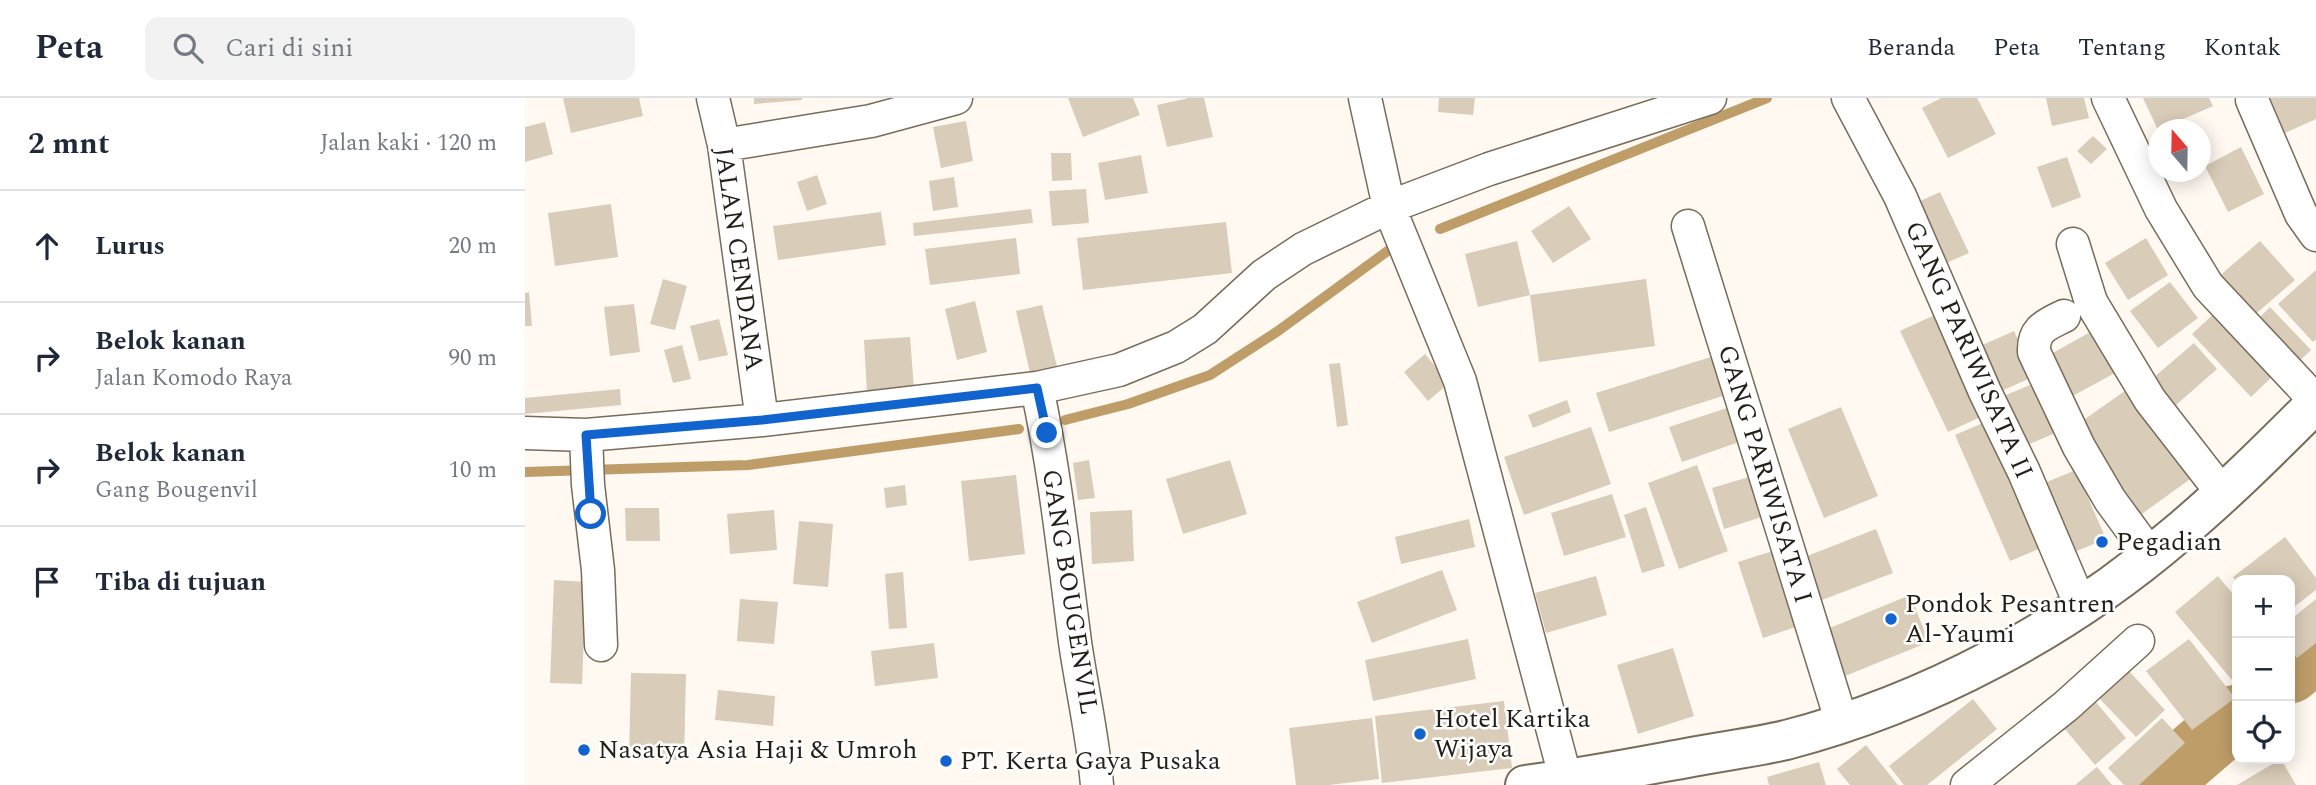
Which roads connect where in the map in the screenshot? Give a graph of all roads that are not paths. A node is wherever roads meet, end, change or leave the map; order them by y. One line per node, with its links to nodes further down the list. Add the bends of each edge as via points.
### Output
1 (713, 98): 8 (street, JALAN CENDANA)
2 (956, 98): 8 (street, via 871,121)
3 (1365, 98): 9 (street)
4 (1710, 98): 9 (street, via 1489,169)
5 (1849, 98): 21 (street, GANG PARIWISATA II, via 1899,196)
6 (2108, 98): 15 (street, via 2161,209 2208,286)
7 (2252, 100): 11 (street, via 2301,214)
8 (724, 145): 16 (street, JALAN CENDANA)
9 (1389, 207): 14 (street, via 1303,249 1176,347); 25 (street, via 1460,380)
10 (1688, 226): 24 (street, GANG PARIWISATA I)
11 (2316, 235)
12 (2073, 244): 19 (street, via 2091,302 2124,358 2150,400)
13 (2064, 316): 20 (street, via 2042,327 2034,352 2078,447)
14 (1038, 394): 16 (street); 26 (street, GANG BOUGENVIL)
15 (2316, 402): 19 (street)
16 (762, 420): 18 (street)
17 (525, 433): 18 (street)
18 (586, 459): 23 (street)
19 (2223, 494): 20 (street)
20 (2151, 556): 21 (street)
21 (2081, 606): 24 (street, via 1960,674)
22 (2137, 641): 28 (street, via 2066,706)
23 (601, 645)
24 (1843, 723): 25 (street, via 1784,740)
25 (1566, 780): 27 (street)
26 (1097, 785)
27 (1525, 785)
28 (1967, 785)

